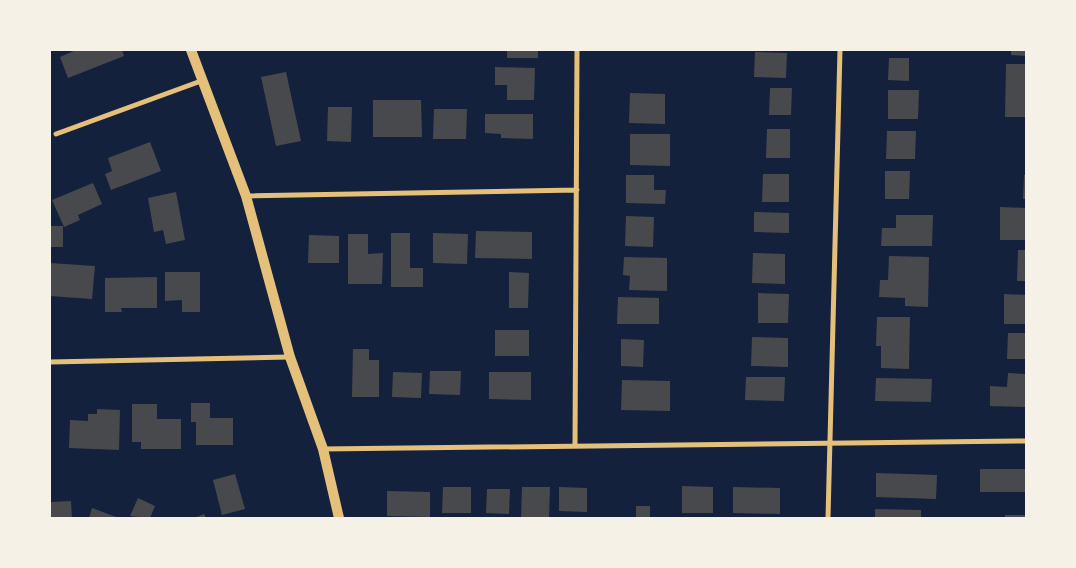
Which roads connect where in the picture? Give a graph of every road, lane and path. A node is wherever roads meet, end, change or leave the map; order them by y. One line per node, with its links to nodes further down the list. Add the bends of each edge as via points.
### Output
1 (190, 50): 4 (main road)
2 (578, 50): 6 (street)
3 (840, 50): 11 (street)
4 (201, 81): 5 (street); 7 (main road)
5 (56, 134)
6 (577, 190): 7 (street); 12 (street)
7 (246, 196): 8 (main road)
8 (290, 357): 9 (street); 13 (main road)
9 (50, 362)
10 (1026, 441): 11 (street)
11 (829, 443): 12 (street); 15 (street)
12 (575, 446): 13 (street)
13 (323, 449): 14 (main road)
14 (339, 518)
15 (828, 518)

